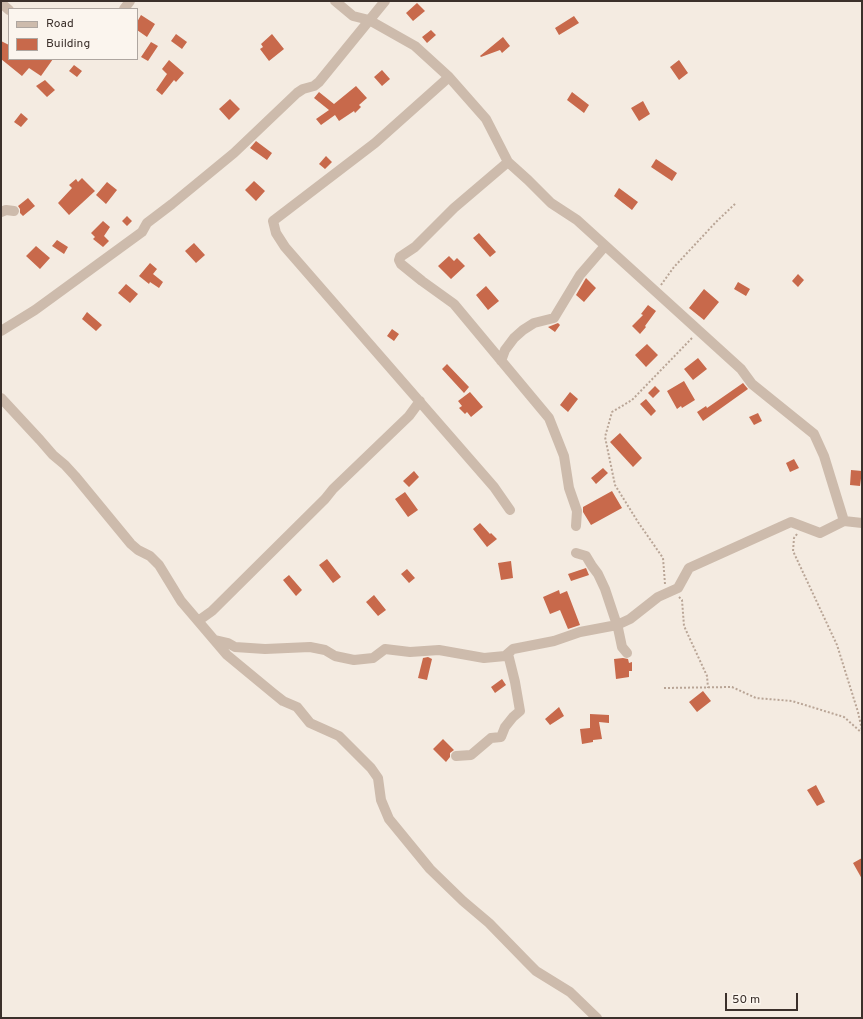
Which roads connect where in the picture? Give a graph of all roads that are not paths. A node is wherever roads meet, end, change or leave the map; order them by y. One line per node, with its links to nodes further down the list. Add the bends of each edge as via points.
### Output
1 (335, 1): 3 (street, via 353,16)
2 (385, 1): 3 (street)
3 (369, 20): 4 (street, via 415,46); 9 (street, via 319,82 298,93 234,153 147,223 142,232 36,310)
4 (449, 77): 5 (street, via 486,119); 12 (street, via 375,143 273,221 276,234 285,248)
5 (508, 162): 8 (street, via 551,203 577,220); 10 (street, via 399,260 422,281 454,304)
6 (14, 211): 7 (street)
7 (1, 212)
8 (605, 246): 10 (street, via 580,275 554,318 534,323 523,330 504,350); 14 (street, via 741,369 752,384 814,434 824,456)
9 (1, 331)
10 (501, 361): 16 (street, via 549,418 564,456 569,488 577,511)
11 (1, 398): 18 (street, via 74,476 131,544 159,565 181,601)
12 (420, 401): 13 (street, via 494,487); 18 (street, via 409,416 212,611)
13 (510, 510)
14 (844, 521): 15 (street); 19 (street, via 820,533 791,522 690,568 678,588 658,597 630,619)
15 (862, 523)
16 (576, 526)
17 (576, 553): 19 (street, via 586,556 598,574)
18 (198, 621): 20 (street)
19 (616, 625): 21 (street, via 622,647); 22 (street, via 513,649)
20 (215, 640): 22 (street, via 240,648 310,647 354,660 373,658 385,649 410,652 439,650 484,658); 24 (street, via 236,664 284,701 297,707 310,723 339,736 354,750 376,774 381,800 389,819 430,869 489,923 528,964 570,992)
21 (627, 653)
22 (508, 654): 23 (street, via 520,711 505,727 501,737 491,738 471,755)
23 (456, 756)
24 (597, 1018)

